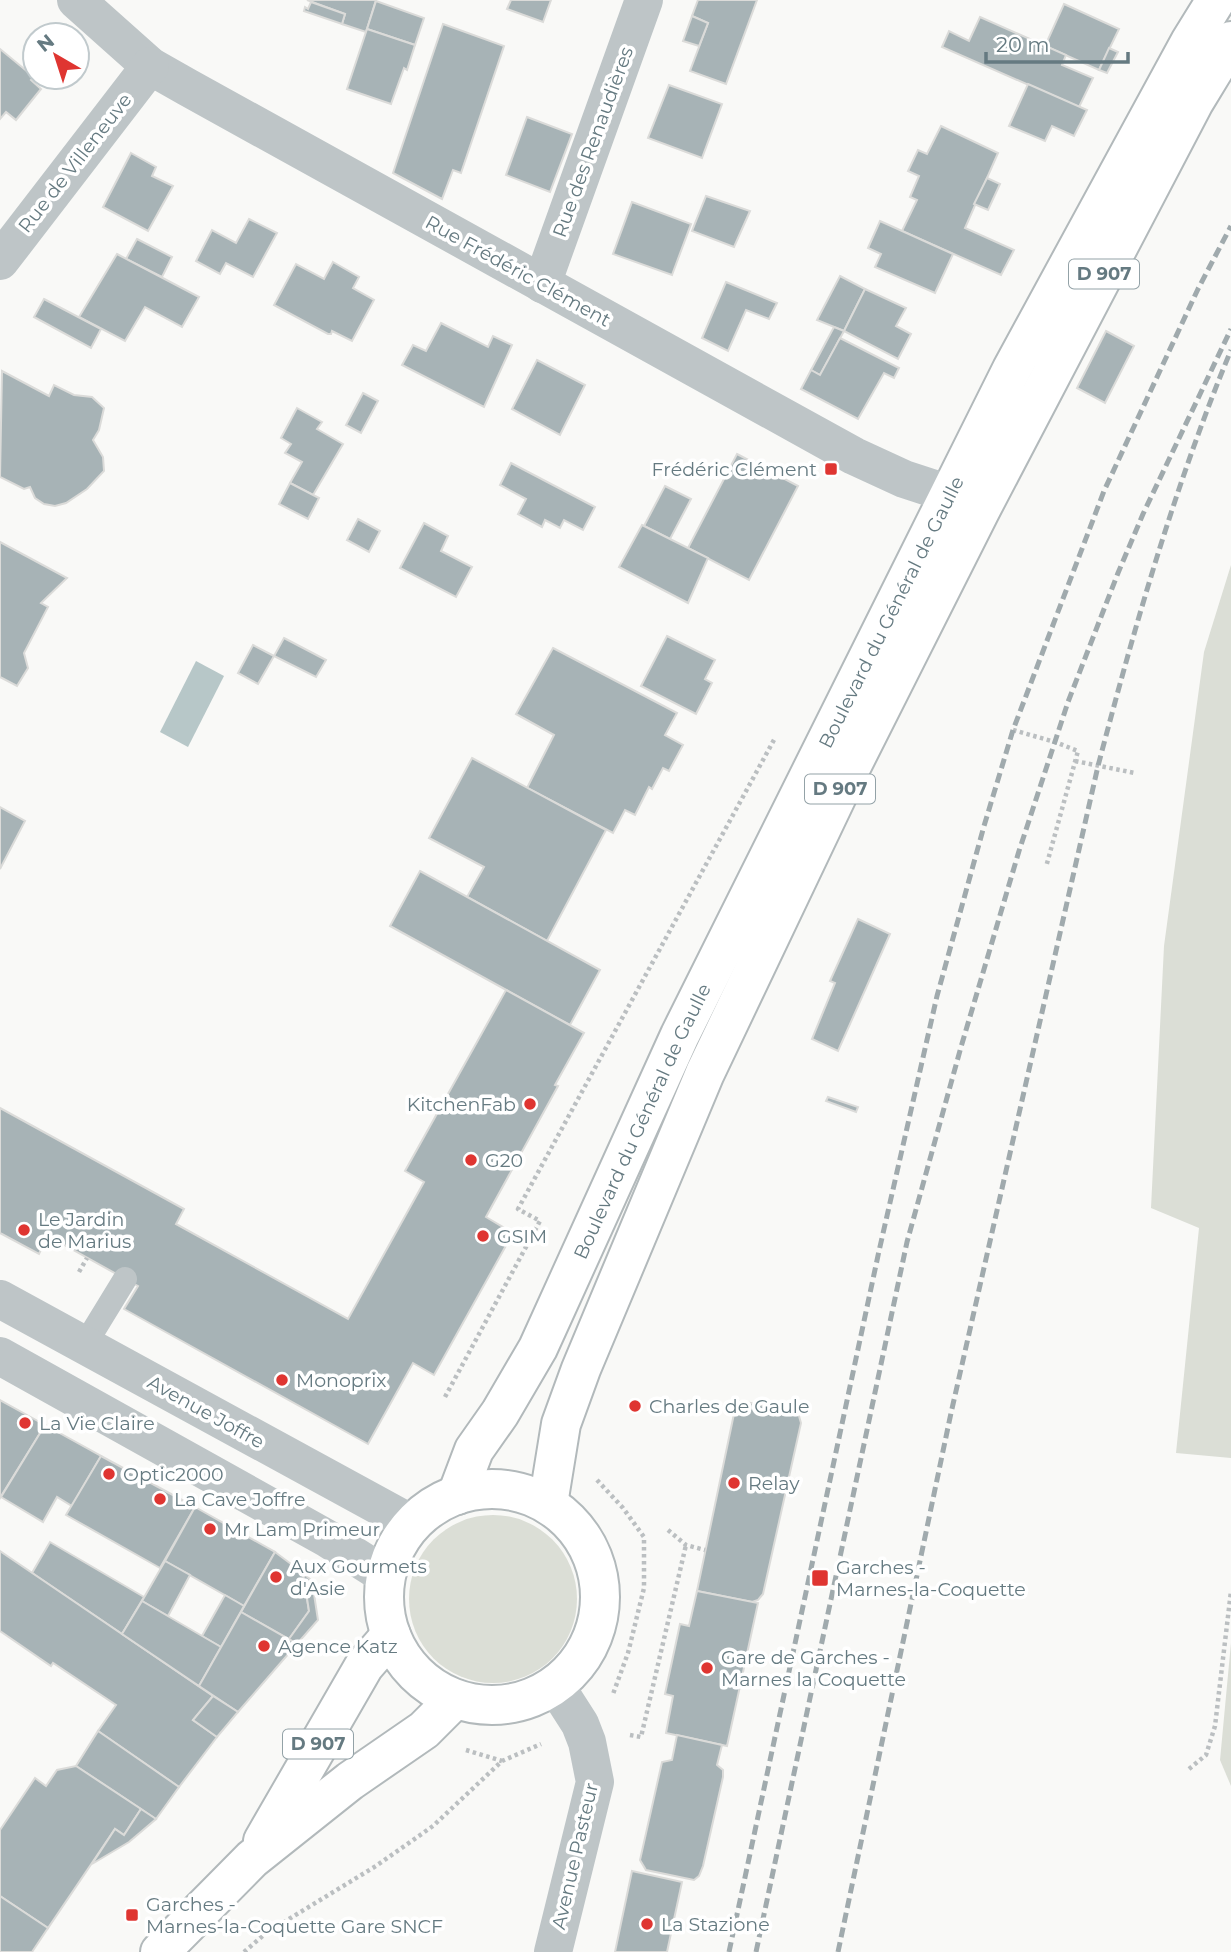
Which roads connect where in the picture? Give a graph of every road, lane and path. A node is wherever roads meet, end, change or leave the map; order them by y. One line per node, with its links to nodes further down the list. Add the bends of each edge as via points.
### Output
1 (76, 0): 5 (street, Rue Frédéric Clément)
2 (644, 0): 7 (street, Rue des Renaudières)
3 (1216, 0): 8 (main road, Boulevard du Général de Gaulle / D 907, via 1012,369)
4 (1231, 41): 8 (main road, Boulevard du Général de Gaulle / D 907)
5 (150, 65): 6 (street, Rue de Villeneuve); 7 (street, Rue Frédéric Clément)
6 (0, 261)
7 (542, 284): 8 (street, Rue Frédéric Clément, via 854,456)
8 (965, 502): 22 (main road, Boulevard du Général de Gaulle / D 907, via 680,1035 538,1348 474,1450); 23 (main road, Boulevard du Général de Gaulle / D 907, via 846,777 705,1073 587,1356 561,1424)
9 (779, 730): 20 (path, via 518,1209 540,1221)
10 (1013, 730): 11 (path, via 1078,751)
11 (1075, 761): 12 (path); 13 (path)
12 (1135, 773)
13 (1046, 867)
14 (87, 1258): 15 (path)
15 (79, 1272)
16 (125, 1279): 18 (lane)
17 (0, 1299): 18 (street, Avenue Joffre)
18 (84, 1346): 24 (street, Avenue Joffre)
19 (0, 1356): 28 (street)
20 (445, 1397)
21 (592, 1475): 33 (path, via 644,1537 644,1588)
22 (457, 1495): 23 (main road, via 503,1490); 24 (main road)
23 (548, 1504): 31 (main road, via 585,1539 595,1562 601,1597 595,1630 579,1661)
24 (412, 1524): 28 (main road)
25 (668, 1530): 26 (path)
26 (686, 1545): 27 (path); 34 (path, via 641,1737)
27 (705, 1550)
28 (386, 1576): 30 (main road, via 384,1606)
29 (1231, 1591): 38 (path, via 1215,1726 1206,1755)
30 (391, 1635): 32 (main road, via 405,1662 428,1684); 39 (main road, D 907, via 363,1666)
31 (555, 1685): 32 (main road, via 524,1700 489,1705); 42 (street, Avenue Pasteur, via 580,1724 595,1782)
32 (455, 1699): 39 (main road, D 907, via 424,1730 350,1781)
33 (611, 1700)
34 (620, 1732)
35 (551, 1740): 37 (path)
36 (458, 1747): 37 (path)
37 (502, 1761): 41 (path, via 433,1826 266,1933)
38 (1189, 1769)
39 (252, 1859): 40 (main road, D 907)
40 (160, 1952)
41 (244, 1952)
42 (553, 1952)

